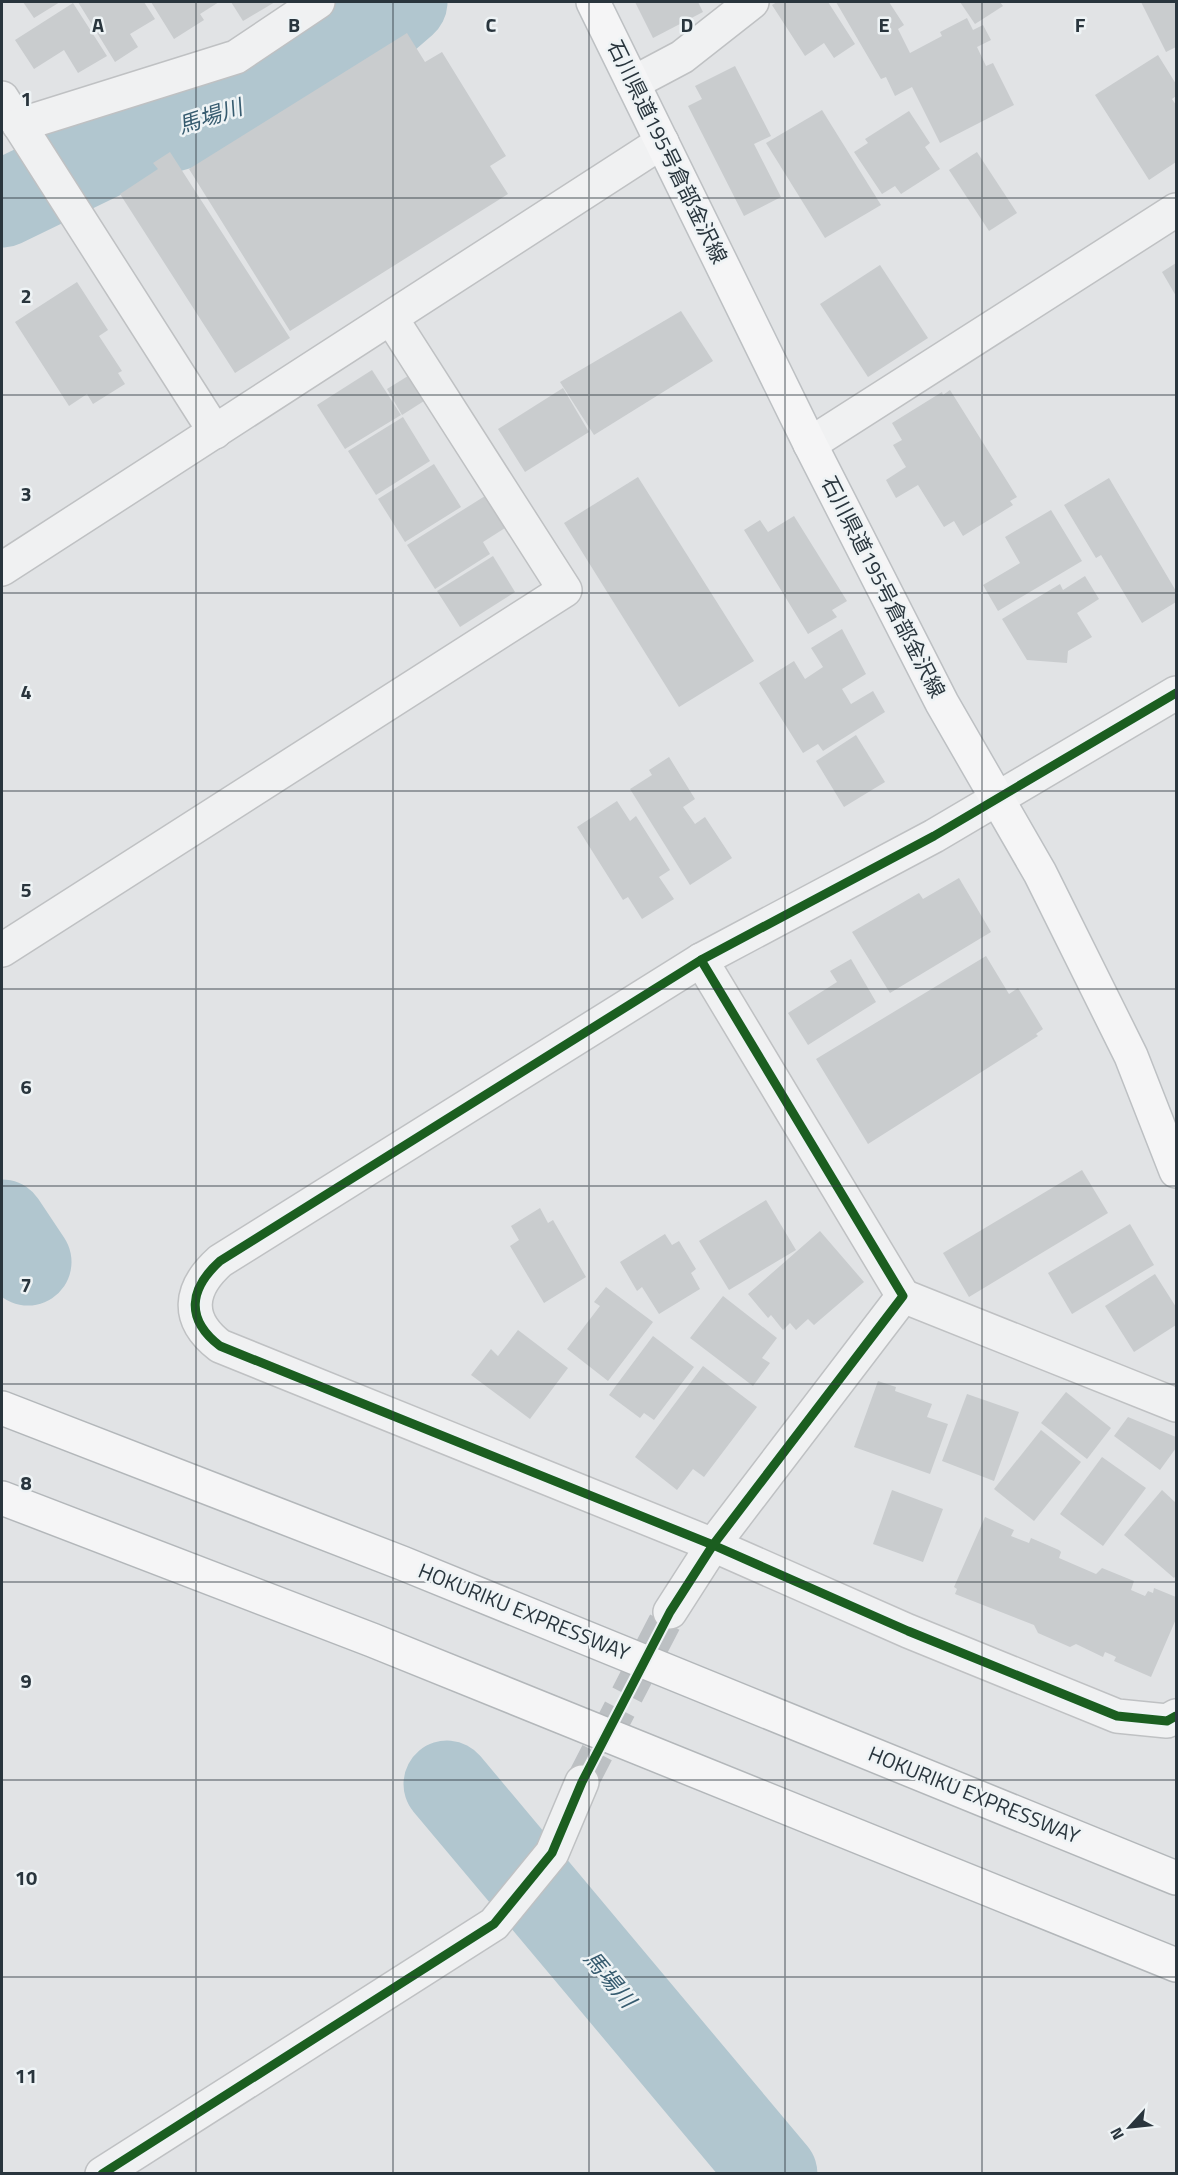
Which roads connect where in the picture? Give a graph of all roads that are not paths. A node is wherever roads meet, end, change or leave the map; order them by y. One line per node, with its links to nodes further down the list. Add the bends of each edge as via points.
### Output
1 (318, 2): 6 (street, via 236,57)
2 (593, 2): 4 (main road, 石川県道195号倉部金沢線)
3 (752, 2): 4 (street, via 682,57)
4 (633, 83): 7 (main road, 石川県道195号倉部金沢線)
5 (2, 98): 6 (street)
6 (19, 125): 10 (street)
7 (662, 142): 9 (street); 11 (main road, 石川県道195号倉部金沢線)
8 (1176, 210): 11 (street)
9 (391, 318): 10 (street); 15 (street, via 566,590)
10 (215, 432): 12 (street)
11 (810, 444): 14 (main road, 石川県道195号倉部金沢線, via 942,703)
12 (2, 569)
13 (1176, 693): 14 (street)
14 (998, 799): 16 (street); 17 (main road, 石川県道195号倉部金沢線, via 1040,873 1131,1056)
15 (2, 950)
16 (701, 960): 18 (street); 22 (street, via 220,1261 200,1284 195,1310 198,1323 220,1346)
17 (1176, 1171)
18 (903, 1296): 19 (street); 22 (street)
19 (1176, 1405)
20 (2, 1408): 26 (main road, HOKURIKU EXPRESSWAY, via 402,1563)
21 (2, 1498): 27 (main road, via 372,1640)
22 (713, 1545): 23 (street); 24 (street, via 908,1631 1117,1716 1167,1721)
23 (670, 1612)
24 (1176, 1716)
25 (582, 1782): 28 (street, via 552,1853 494,1924)
26 (1176, 1878)
27 (1176, 1965)
28 (102, 2174)

